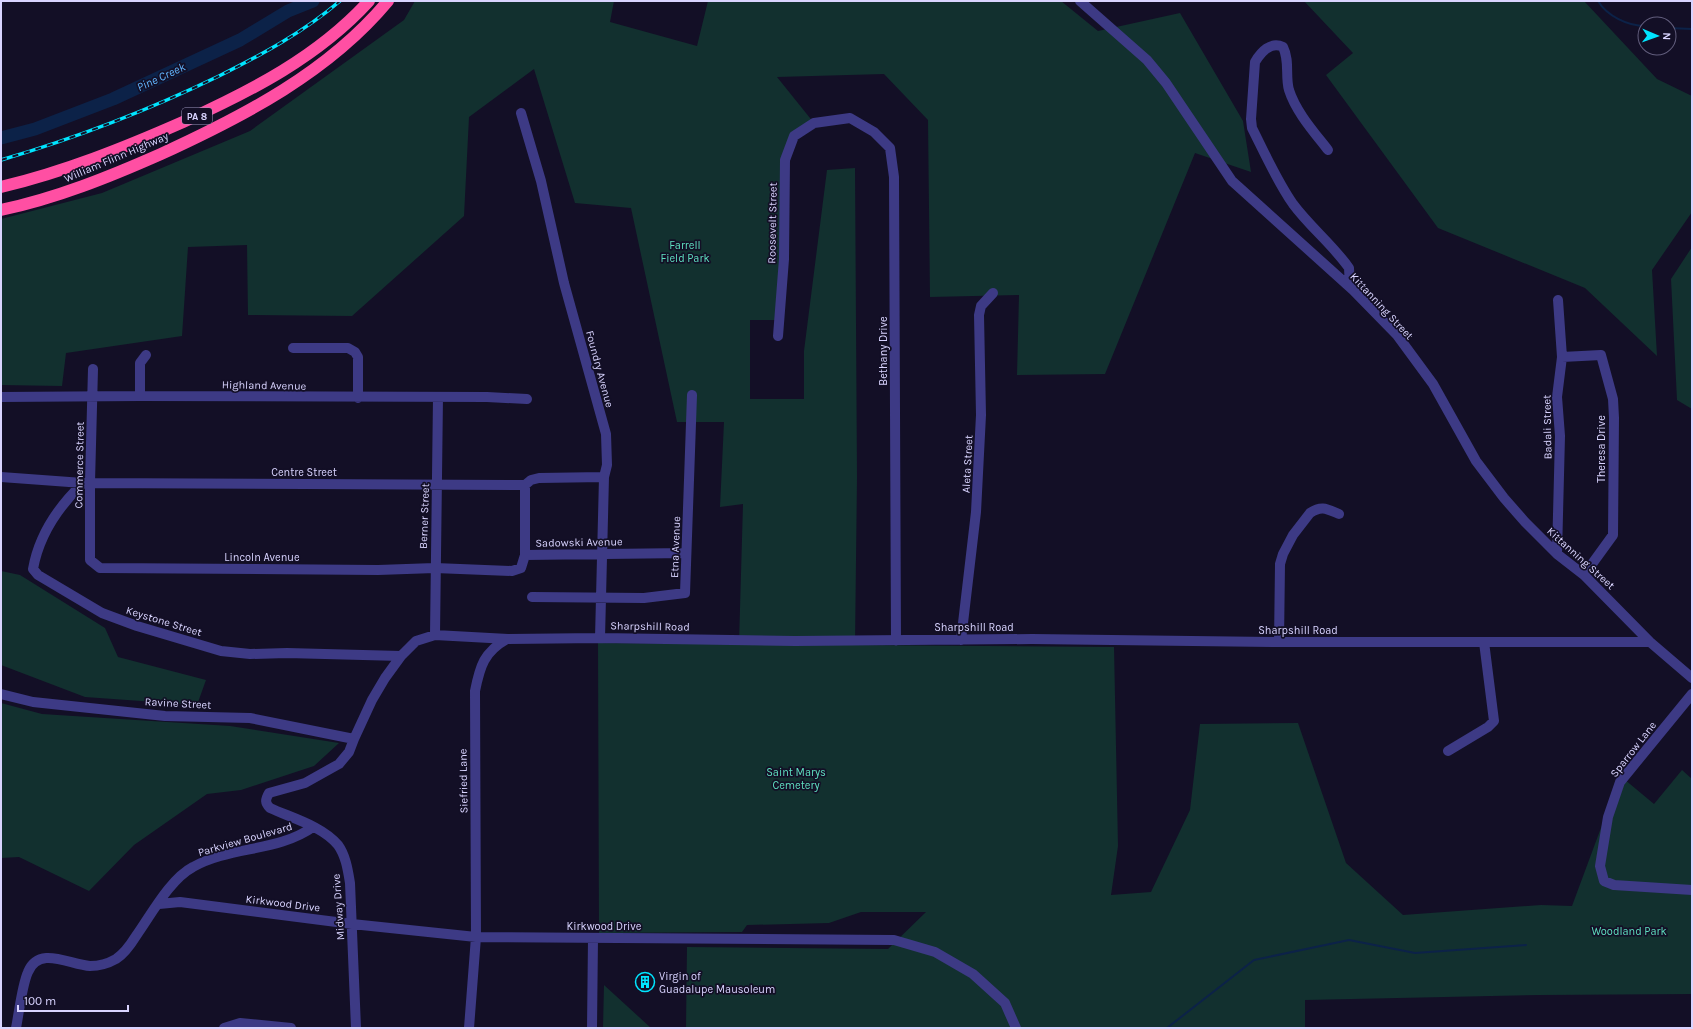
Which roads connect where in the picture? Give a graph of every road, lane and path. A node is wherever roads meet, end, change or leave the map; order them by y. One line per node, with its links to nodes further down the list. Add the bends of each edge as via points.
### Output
1 (369, 1): 7 (highway, William Flinn Highway / PA 8, via 343,28 309,55 225,102 107,154 48,174)
2 (388, 1): 8 (highway, William Flinn Highway / PA 8, via 363,29 328,58 245,112 109,176 56,196)
3 (1080, 1): 9 (street, Kittanning Street, via 1147,60 1166,83 1232,181)
4 (521, 113): 25 (street, Foundry Avenue, via 606,434 607,465)
5 (814, 123): 12 (street, Roosevelt Street, via 794,136 785,160 784,259); 43 (street, Bethany Drive, via 850,118 874,132 890,148 894,184)
6 (1328, 150): 9 (street, via 1291,96 1288,88 1287,54 1283,47 1274,46 1266,49 1255,62 1252,128 1285,192 1314,230 1349,268)
7 (1, 186)
8 (1, 210)
9 (1350, 287): 32 (street, Kittanning Street, via 1397,335 1433,384 1476,461 1512,507)
10 (993, 293): 42 (street, Aleta Street, via 981,306 979,315 981,415 976,512)
11 (1558, 300): 15 (street, Badali Street)
12 (778, 336)
13 (293, 348): 22 (street, via 348,348 355,352 358,358)
14 (146, 355): 18 (street, via 140,363)
15 (1562, 356): 32 (street, Badali Street, via 1557,397 1560,436); 36 (street, Theresa Drive, via 1601,355 1613,399 1613,534)
16 (93, 369): 20 (street, Commerce Street)
17 (692, 395): 30 (street, Etna Avenue)
18 (140, 396): 20 (street, Highland Avenue); 22 (street, Highland Avenue)
19 (1, 397): 20 (street, Highland Avenue)
20 (92, 397): 26 (street, Commerce Street)
21 (438, 397): 22 (street, Highland Avenue); 23 (street, Highland Avenue); 27 (street, Berner Street)
22 (358, 398)
23 (527, 399)
24 (1, 477): 26 (street, Centre Street)
25 (604, 477): 28 (street, Centre Street, via 539,478); 31 (street, Foundry Avenue)
26 (86, 483): 27 (street, Centre Street); 34 (street, Commerce Street); 47 (street, Keystone Street, via 72,494 53,516 35,559 34,569 38,576 102,613 221,651 250,654)
27 (438, 484): 28 (street, Centre Street); 35 (street, Berner Street)
28 (525, 485): 33 (street)
29 (1339, 514): 44 (street, via 1324,507 1316,508 1283,554 1279,578)
30 (686, 553): 31 (street, Sadowski Avenue); 38 (street, Etna Avenue, via 685,593 644,598)
31 (601, 554): 33 (street, Sadowski Avenue); 38 (street, Foundry Avenue)
32 (1557, 554): 36 (street, Kittanning Street)
33 (525, 555): 35 (street, Sadowski Avenue, via 521,568 512,571)
34 (90, 560): 35 (street, Lincoln Avenue, via 100,568)
35 (435, 568): 39 (street, Berner Street)
36 (1584, 575): 46 (street, Kittanning Street)
37 (532, 597): 38 (street, Etna Avenue)
38 (601, 597): 40 (street, Foundry Avenue)
39 (435, 634): 41 (street, Sharpshill Road); 47 (street, Sharpshill Road, via 416,641)
40 (600, 638): 41 (street, Sharpshill Road); 43 (street, Sharpshill Road)
41 (508, 639): 57 (street, Siefried Lane, via 486,655 478,672 475,691)
42 (961, 640): 43 (street, Sharpshill Road); 44 (street, Sharpshill Road, via 1137,639)
43 (896, 641)
44 (1279, 642): 45 (street, Sharpshill Road)
45 (1484, 642): 46 (street, Sharpshill Road); 52 (street, via 1494,721)
46 (1650, 642): 48 (street, Kittanning Street)
47 (402, 656): 51 (street, Sharpshill Road, via 382,683)
48 (1692, 678)
49 (1, 694): 51 (street, Ravine Street, via 33,702 165,716 250,718)
50 (1692, 694): 54 (street, Sparrow Lane, via 1620,782 1608,817 1600,866 1604,881 1614,885)
51 (354, 738): 53 (street, Midway Drive, via 349,752 339,764 305,783 269,793 265,799 270,808)
52 (1448, 751)
53 (313, 828): 55 (street, Parkview Boulevard, via 305,834 283,842 208,860 192,867 176,880); 56 (street, Midway Drive, via 328,835 338,846 346,862)
54 (1692, 890)
55 (159, 904): 56 (street, Kirkwood Drive, via 180,902); 59 (street, Parkview Boulevard, via 128,947 117,958 103,965 90,966 52,958 34,962 27,972)
56 (352, 924): 57 (street, Kirkwood Drive); 62 (street, Midway Drive)
57 (476, 937): 58 (street, Kirkwood Drive); 63 (street, Siefried Lane)
58 (593, 938): 64 (street); 65 (street, Kirkwood Drive, via 894,940 935,952 973,974 1005,1003)
59 (16, 1028)
60 (224, 1028): 61 (street, via 240,1023 252,1023)
61 (291, 1028)
62 (356, 1028)
63 (469, 1028)
64 (592, 1028)
65 (1016, 1028)

